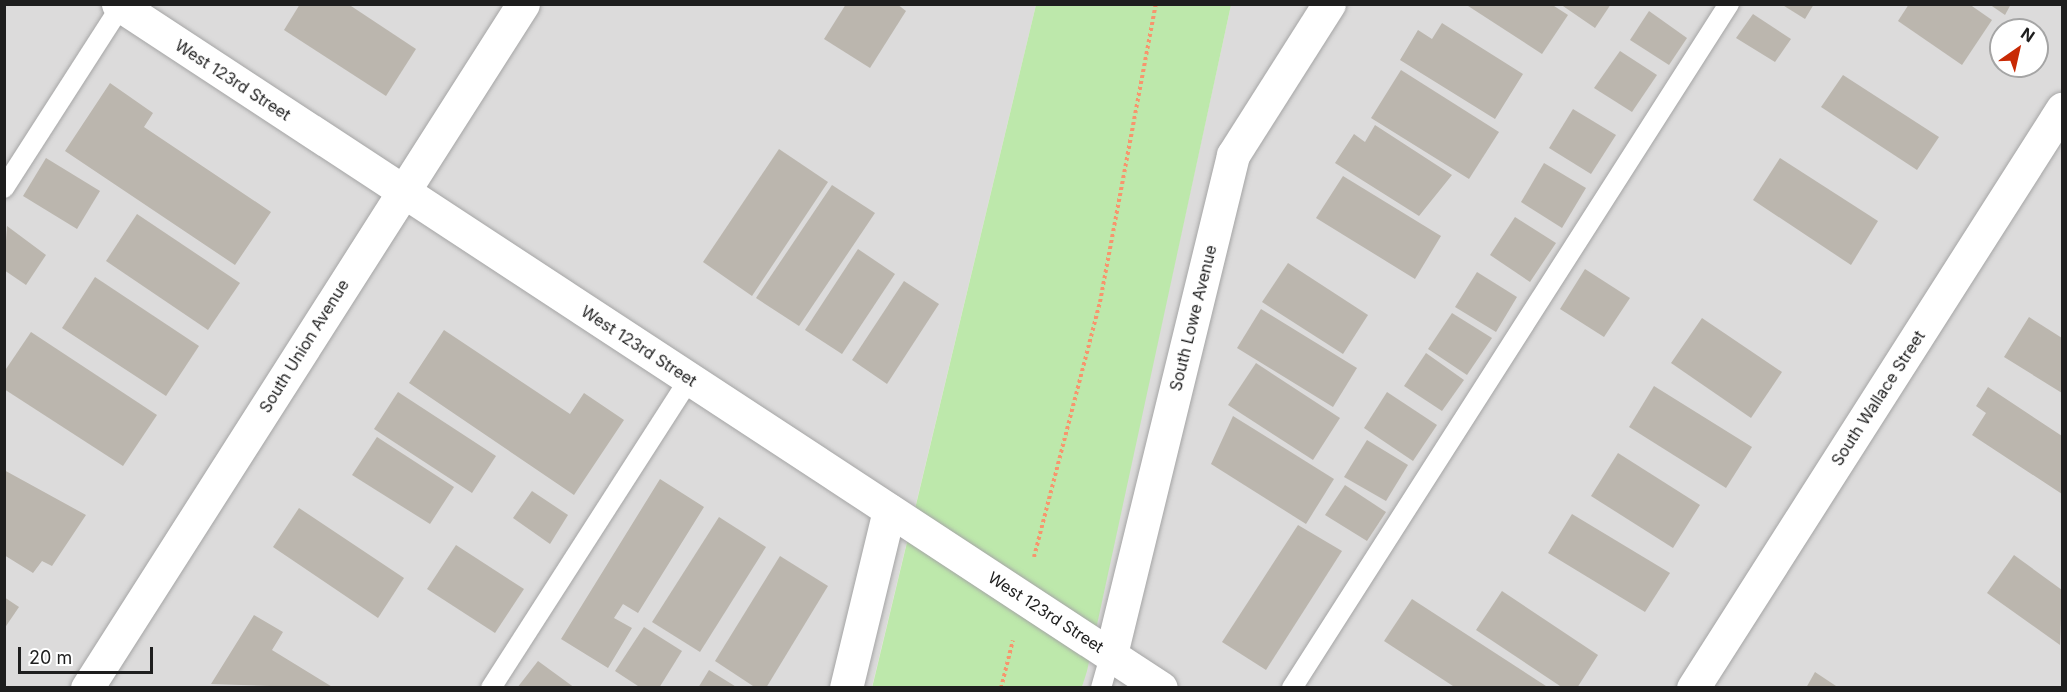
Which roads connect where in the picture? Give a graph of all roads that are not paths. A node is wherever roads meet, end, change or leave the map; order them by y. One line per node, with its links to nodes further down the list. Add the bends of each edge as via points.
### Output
1 (523, 4): 7 (street, South Union Avenue)
2 (1329, 4): 10 (street, South Lowe Avenue, via 1233,155)
3 (1730, 4): 16 (lane)
4 (120, 5): 6 (lane); 7 (street, West 123rd Street)
5 (2062, 109): 17 (street, South Wallace Street)
6 (4, 188)
7 (403, 191): 8 (street, West 123rd Street); 11 (street, South Union Avenue)
8 (689, 379): 9 (street, West 123rd Street); 12 (lane)
9 (889, 510): 10 (street, West 123rd Street); 13 (street)
10 (1111, 654): 14 (lane); 15 (street, West 123rd Street)
11 (87, 687)
12 (491, 687)
13 (846, 687)
14 (1101, 687)
15 (1161, 687)
16 (1292, 687)
17 (1693, 687)

